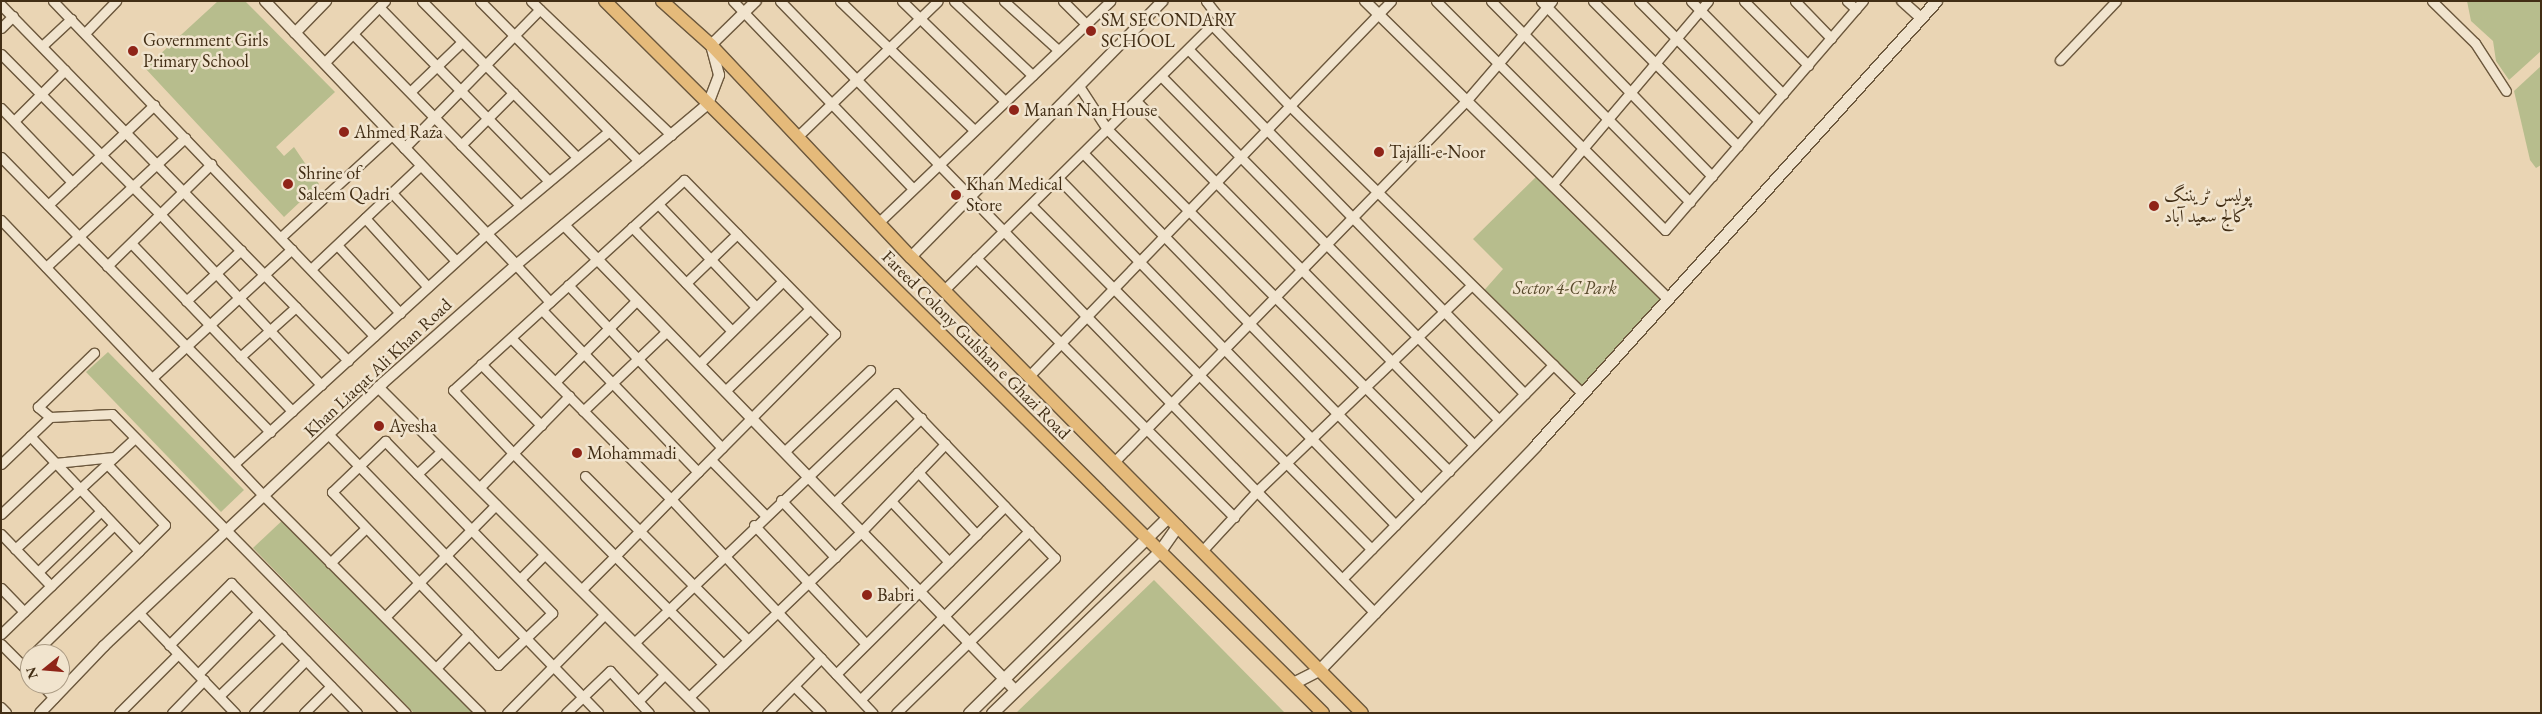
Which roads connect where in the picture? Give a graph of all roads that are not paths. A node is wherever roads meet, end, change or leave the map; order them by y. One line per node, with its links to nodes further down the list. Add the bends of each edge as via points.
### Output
1 (116, 1): 53 (street)
2 (326, 1): 54 (street)
3 (422, 1): 60 (street)
4 (480, 1): 57 (street)
5 (531, 1): 41 (street)
6 (605, 1): 89 (main road, Fareed Colony Gulshan e Ghazi Road)
7 (662, 1): 61 (main road, Fareed Colony Gulshan e Ghazi Road)
8 (733, 1): 44 (street)
9 (756, 1): 44 (street)
10 (780, 1): 77 (street)
11 (840, 1): 63 (street)
12 (902, 1): 49 (street)
13 (938, 1): 49 (street)
14 (954, 1): 75 (street)
15 (1004, 1): 65 (street)
16 (1064, 1): 50 (street)
17 (1110, 1): 50 (street)
18 (1162, 1): 78 (street)
19 (1206, 1): 51 (street, via 1220,19)
20 (1365, 1): 46 (street)
21 (1391, 1): 46 (street)
22 (1436, 1): 70 (street)
23 (1491, 1): 56 (street)
24 (1593, 1): 69 (street)
25 (1639, 1): 58 (street)
26 (1691, 1): 42 (street)
27 (1708, 1): 42 (street)
28 (1744, 1): 72 (street)
29 (1795, 1): 59 (street)
30 (1847, 1): 43 (street)
31 (1863, 1): 43 (street)
32 (1902, 1): 47 (street)
33 (1936, 1): 47 (main road)
34 (2116, 1): 67 (street)
35 (2432, 1): 80 (street, via 2475,43)
36 (268, 2): 54 (street)
37 (59, 3): 48 (street)
38 (1547, 3): 56 (street); 82 (street)
39 (382, 4): 55 (street); 73 (street)
40 (1, 5): 45 (street)
41 (540, 9): 57 (street); 105 (street)
42 (1700, 10): 58 (street); 85 (street)
43 (1856, 10): 59 (street)
44 (744, 13): 61 (street); 90 (street)
45 (12, 16): 52 (street); 62 (street)
46 (1380, 16): 88 (street); 92 (street)
47 (1920, 18): 181 (main road)
48 (71, 19): 53 (street); 62 (street)
49 (920, 19): 63 (street); 86 (street)
50 (1086, 24): 65 (street)
51 (1212, 25): 64 (street); 92 (street)
52 (1, 28)
53 (85, 33): 91 (street)
54 (295, 33): 68 (street)
55 (353, 34): 68 (street); 81 (street)
56 (1524, 34): 70 (street); 96 (street)
57 (514, 36): 71 (street); 102 (street)
58 (1676, 38): 69 (street); 98 (street)
59 (1831, 38): 72 (street)
60 (462, 42): 71 (street); 73 (street)
61 (711, 45): 89 (street, Khan Liaqat Ali Khan Road, via 719,75); 106 (main road, Fareed Colony Gulshan e Ghazi Road)
62 (42, 46): 74 (street)
63 (889, 48): 77 (street); 100 (street)
64 (1188, 49): 76 (street); 103 (street)
65 (1058, 50): 75 (street)
66 (1, 54): 84 (street)
67 (2060, 60)
68 (324, 63): 104 (street)
69 (1655, 63): 82 (street); 109 (street)
70 (1499, 64): 88 (street); 111 (street)
71 (485, 65): 79 (street); 83 (street)
72 (1808, 65): 85 (street)
73 (437, 66): 79 (street); 81 (street)
74 (65, 70): 84 (street); 101 (street)
75 (1032, 75): 86 (street)
76 (1161, 76): 87 (street); 116 (street)
77 (856, 80): 90 (street); 120 (street)
78 (1079, 86): 99 (street); 133 (street)
79 (460, 90): 94 (street); 95 (street)
80 (2506, 91)
81 (410, 92): 94 (street)
82 (1631, 92): 96 (street); 122 (street)
83 (514, 93): 95 (street); 115 (street)
84 (41, 94): 97 (street); 113 (street)
85 (1783, 94): 98 (street)
86 (1005, 101): 100 (street)
87 (1136, 101): 99 (street); 126 (street)
88 (1466, 101): 127 (street); 132 (street)
89 (708, 104): 105 (street, Khan Liaqat Ali Khan Road); 288 (main road, Fareed Colony Gulshan e Ghazi Road)
90 (832, 104): 106 (street); 129 (street)
91 (154, 105): 101 (street); 107 (street)
92 (1291, 107): 103 (street); 132 (street)
93 (1, 108): 97 (street)
94 (434, 117): 108 (street); 110 (street)
95 (488, 118): 108 (street); 124 (street)
96 (1608, 119): 111 (street); 134 (street)
97 (14, 121): 125 (street)
98 (1759, 121): 109 (street)
99 (1107, 129): 112 (street); 139 (street)
100 (974, 130): 120 (street)
101 (125, 131): 113 (street); 118 (street)
102 (609, 131): 115 (street); 117 (street)
103 (1268, 131): 116 (street); 141 (street)
104 (392, 135): 110 (street); 152 (street)
105 (671, 135): 117 (street, Khan Liaqat Ali Khan Road)
106 (798, 136): 144 (main road, Fareed Colony Gulshan e Ghazi Road)
107 (185, 138): 118 (street); 119 (street)
108 (462, 145): 137 (street)
109 (1738, 146): 122 (street)
110 (404, 148): 121 (street)
111 (1583, 148): 127 (street); 134 (street, via 1665,230)
112 (1083, 153): 123 (street); 150 (street)
113 (101, 154): 125 (street); 128 (street)
114 (1, 157): 136 (street)
115 (577, 157): 124 (street)
116 (1242, 158): 126 (street); 155 (street)
117 (639, 161): 145 (street, Khan Liaqat Ali Khan Road)
118 (157, 164): 128 (street); 130 (street)
119 (210, 164): 130 (street); 152 (street)
120 (938, 164): 129 (street); 133 (street)
121 (421, 165): 131 (street); 148 (street)
122 (1712, 176): 134 (street)
123 (1058, 178): 138 (street); 163 (street)
124 (549, 181): 137 (street)
125 (72, 182): 136 (street)
126 (1217, 183): 139 (street); 168 (street)
127 (1552, 185): 181 (street)
128 (133, 186): 140 (street); 151 (street)
129 (913, 189): 144 (street)
130 (183, 190): 140 (street); 157 (street)
131 (392, 193): 142 (street); 162 (street)
132 (1376, 194): 141 (street); 174 (street)
133 (970, 197): 147 (street); 158 (street)
134 (1690, 202)
135 (658, 204): 146 (street); 149 (street, via 684,180); 161 (street)
136 (48, 205): 151 (street)
137 (520, 205): 148 (street)
138 (1031, 205): 147 (street); 176 (street)
139 (1190, 211): 150 (street); 178 (street)
140 (160, 214): 153 (street); 169 (street)
141 (1352, 217): 155 (street); 188 (street)
142 (365, 218): 154 (street); 175 (street)
143 (1, 220): 166 (street)
144 (879, 222): 158 (main road, Fareed Colony Gulshan e Ghazi Road)
145 (564, 225): 160 (street); 164 (street, Khan Liaqat Ali Khan Road)
146 (632, 227): 160 (street); 172 (street)
147 (1004, 231): 159 (street); 190 (street)
148 (486, 234): 162 (street); 164 (street)
149 (737, 234): 161 (street); 171 (street)
150 (1165, 236): 163 (street); 191 (street)
151 (79, 237): 165 (street); 166 (street)
152 (281, 237): 156 (street)
153 (131, 243): 165 (street); 182 (street)
154 (337, 244): 167 (street); 189 (street)
155 (1326, 244): 168 (street); 198 (street)
156 (292, 249): 167 (street); 170 (street)
157 (241, 250): 169 (street); 170 (street)
158 (911, 257): 177 (main road, Fareed Colony Gulshan e Ghazi Road)
159 (976, 258): 177 (street); 200 (street)
160 (597, 259): 173 (street); 180 (street)
161 (711, 260): 172 (street); 185 (street)
162 (456, 261): 175 (street)
163 (1140, 262): 176 (street); 202 (street)
164 (516, 265): 183 (street); 220 (street, Khan Liaqat Ali Khan Road)
165 (108, 266): 201 (street)
166 (46, 267): 215 (street)
167 (311, 269): 197 (street)
168 (1302, 270): 178 (street); 208 (street)
169 (216, 273): 179 (street); 182 (street)
170 (265, 274): 179 (street); 184 (street)
171 (783, 281): 185 (street); 186 (street)
172 (686, 283): 196 (street)
173 (568, 285): 183 (street); 193 (street)
174 (1471, 286): 188 (street); 211 (street)
175 (428, 288): 189 (street)
176 (1114, 289): 190 (street); 213 (street)
177 (944, 290): 214 (main road, Fareed Colony Gulshan e Ghazi Road)
178 (1275, 297): 191 (street); 219 (street)
179 (239, 298): 192 (street); 194 (street)
180 (637, 300): 193 (street); 195 (street)
181 (1669, 300): 223 (main road)
182 (186, 301): 192 (street)
183 (550, 302): 187 (street)
184 (296, 306): 194 (street); 207 (street)
185 (756, 307): 196 (street)
186 (810, 308): 221 (street); 230 (street, via 835,334)
187 (542, 310): 199 (street); 204 (street)
188 (1444, 312): 198 (street); 222 (street)
189 (400, 313): 197 (street)
190 (1088, 316): 200 (street); 225 (street)
191 (1250, 323): 202 (street); 228 (street)
192 (210, 325): 201 (street); 205 (street)
193 (608, 328): 204 (street); 206 (street)
194 (270, 330): 205 (street); 218 (street)
195 (667, 331): 206 (street); 210 (street)
196 (732, 331): 210 (street)
197 (374, 336): 207 (street)
198 (1418, 337): 208 (street); 232 (street)
199 (511, 338): 209 (street); 216 (street)
200 (1061, 343): 214 (street); 234 (street)
201 (186, 346): 215 (street); 235 (street)
202 (1224, 349): 213 (street); 239 (street)
203 (94, 353): 229 (street, via 38,407)
204 (583, 353): 216 (street); 217 (street)
205 (240, 357): 226 (street)
206 (638, 359): 217 (street); 242 (street)
207 (348, 361): 218 (street)
208 (1392, 362): 219 (street); 241 (street)
209 (482, 364): 233 (street); 245 (street, via 453,390)
210 (699, 364): 221 (street)
211 (1553, 365): 222 (street); 223 (street)
212 (870, 370): 244 (street)
213 (1199, 375): 225 (street); 250 (street)
214 (1029, 376): 248 (main road, Fareed Colony Gulshan e Ghazi Road)
215 (152, 378): 253 (street)
216 (554, 382): 224 (street)
217 (612, 383): 227 (street); 256 (street)
218 (321, 385): 226 (street)
219 (1366, 387): 228 (street); 255 (street)
220 (378, 388): 236 (street, Khan Liaqat Ali Khan Road); 243 (street)
221 (725, 391): 230 (street)
222 (1525, 394): 232 (street)
223 (1583, 394): 315 (main road)
224 (569, 396): 227 (street); 233 (street)
225 (1173, 402): 234 (street); 263 (street)
226 (292, 411): 235 (street)
227 (584, 411): 265 (street)
228 (1338, 414): 239 (street); 266 (street)
229 (50, 417): 237 (street); 238 (street, via 112,414)
230 (752, 418): 242 (street); 244 (street)
231 (921, 418): 240 (street); 260 (street, via 896,392); 269 (street)
232 (1499, 420): 241 (street)
233 (541, 425): 245 (street)
234 (1146, 429): 248 (street); 275 (street)
235 (270, 432): 253 (street)
236 (329, 435): 254 (street); 264 (street, Khan Liaqat Ali Khan Road)
237 (30, 436): 249 (street); 251 (street)
238 (135, 438): 246 (street); 284 (street)
239 (1312, 439): 250 (street); 279 (street)
240 (945, 444): 257 (street); 271 (street)
241 (1474, 445): 255 (street)
242 (722, 448): 247 (street)
243 (442, 451): 258 (street); 261 (street)
244 (784, 452): 260 (street)
245 (513, 454): 261 (street); 297 (street)
246 (114, 457): 249 (street); 252 (street)
247 (711, 460): 256 (street); 274 (street)
248 (1114, 462): 276 (main road, Fareed Colony Gulshan e Ghazi Road)
249 (55, 463): 262 (street); 273 (street)
250 (1286, 463): 263 (street); 290 (street)
251 (1, 464)
252 (107, 464): 262 (street); 291 (street, via 165,525)
253 (234, 464): 264 (street)
254 (359, 466): 258 (street, via 385,441); 280 (street, via 332,492); 296 (street)
255 (1449, 471): 266 (street)
256 (698, 472): 265 (street)
257 (918, 472): 268 (street); 287 (street)
258 (417, 474): 281 (street)
259 (585, 476): 282 (street)
260 (807, 476): 267 (street); 269 (street)
261 (479, 488): 270 (street)
262 (80, 489): 272 (street); 289 (street)
263 (1258, 490): 275 (street); 303 (street)
264 (264, 496): 284 (street, Khan Liaqat Ali Khan Road); 299 (street)
265 (671, 499): 282 (street); 295 (street)
266 (1421, 499): 279 (street)
267 (781, 500): 274 (street); 298 (street)
268 (891, 501): 285 (street); 300 (street)
269 (834, 503): 285 (street)
270 (496, 505): 281 (street); 294 (street)
271 (1005, 506): 283 (street); 287 (street)
272 (100, 511): 277 (street); 301 (street)
273 (1, 514)
274 (765, 515): 278 (street)
275 (1234, 517): 293 (street)
276 (1172, 522): 288 (main road); 292 (main road); 293 (main road, Fareed Colony Gulshan e Ghazi Road)
277 (114, 525): 291 (street); 307 (street)
278 (754, 525): 295 (street); 305 (street)
279 (1395, 525): 290 (street)
280 (366, 528): 299 (street); 304 (street)
281 (472, 529): 296 (street); 302 (street)
282 (640, 531): 297 (street); 306 (street)
283 (1029, 531): 318 (street); 326 (street, via 1055,558)
284 (226, 532): 316 (street, Khan Liaqat Ali Khan Road); 363 (street)
285 (862, 532): 298 (street); 310 (street)
286 (1, 534): 289 (street)
287 (977, 535): 300 (street)
288 (1147, 540): 292 (main road, Fareed Colony Gulshan e Ghazi Road); 342 (main road)
289 (16, 549): 301 (street)
290 (1372, 549): 303 (street)
291 (138, 551): 328 (street)
292 (1159, 552): 343 (main road, Fareed Colony Gulshan e Ghazi Road); 346 (main road)
293 (1202, 552): 338 (main road, Fareed Colony Gulshan e Ghazi Road)
294 (545, 554): 302 (street); 309 (street)
295 (723, 554): 306 (street); 312 (street)
296 (445, 556): 304 (street); 323 (street)
297 (615, 556): 309 (street); 311 (street)
298 (835, 557): 305 (street)
299 (330, 562): 319 (street)
300 (949, 562): 310 (street)
301 (38, 572): 307 (street)
302 (520, 579): 323 (street, via 552,613)
303 (1342, 579): 315 (street)
304 (419, 582): 319 (street); 321 (street)
305 (808, 582): 312 (street); 329 (street)
306 (693, 584): 311 (street); 324 (street)
307 (51, 586): 313 (street)
308 (1, 588): 313 (street)
309 (581, 590): 317 (street)
310 (919, 592): 318 (street); 329 (street)
311 (668, 609): 325 (street); 335 (street)
312 (777, 611): 324 (street); 332 (street)
313 (24, 612): 320 (street)
314 (259, 612): 322 (street); 330 (street, via 231,583); 341 (street)
315 (1375, 613): 338 (main road)
316 (139, 614): 330 (street); 350 (street, Khan Liaqat Ali Khan Road)
317 (605, 614): 325 (street); 336 (street)
318 (943, 616): 326 (street); 352 (street)
319 (384, 617): 337 (street)
320 (1, 634)
321 (469, 634): 323 (street, via 498,665); 337 (street)
322 (282, 635): 333 (street); 348 (street)
323 (526, 638): 336 (street)
324 (748, 640): 335 (street)
325 (634, 642): 339 (street)
326 (968, 642): 342 (street); 373 (street)
327 (1, 644): 334 (street)
328 (43, 644)
329 (866, 644): 340 (street)
330 (169, 645): 331 (street)
331 (178, 654): 341 (street); 358 (street)
332 (821, 658): 340 (street); 345 (street)
333 (306, 660): 344 (street); 360 (street)
334 (20, 663)
335 (723, 664): 351 (street)
336 (553, 666): 349 (street); 365 (street)
337 (436, 668): 364 (street)
338 (1320, 669): 343 (main road); 377 (main road, Fareed Colony Gulshan e Ghazi Road)
339 (665, 674): 351 (street); 353 (street)
340 (836, 674): 352 (street)
341 (201, 677): 348 (street); 359 (street)
342 (1004, 679): 346 (street); 374 (main road)
343 (1293, 683): 376 (main road, Fareed Colony Gulshan e Ghazi Road)
344 (331, 686): 361 (street); 362 (street)
345 (794, 686): 370 (street); 371 (street)
346 (1015, 690): 375 (main road)
347 (50, 694): 350 (street)
348 (219, 696): 356 (street)
349 (582, 697): 353 (street, via 610,671); 366 (street); 367 (street)
350 (54, 698): 355 (street, Khan Liaqat Ali Khan Road)
351 (689, 698): 369 (street)
352 (861, 699): 372 (street)
353 (638, 701): 368 (street)
354 (1, 708): 357 (street)
355 (44, 711)
356 (230, 711)
357 (6, 713)
358 (119, 713)
359 (172, 713)
360 (254, 713)
361 (304, 713)
362 (357, 713)
363 (406, 713)
364 (480, 713)
365 (507, 713)
366 (566, 713)
367 (598, 713)
368 (649, 713)
369 (704, 713)
370 (768, 713)
371 (821, 713)
372 (873, 713)
373 (896, 713)
374 (969, 713)
375 (992, 713)
376 (1323, 713)
377 (1362, 713)

